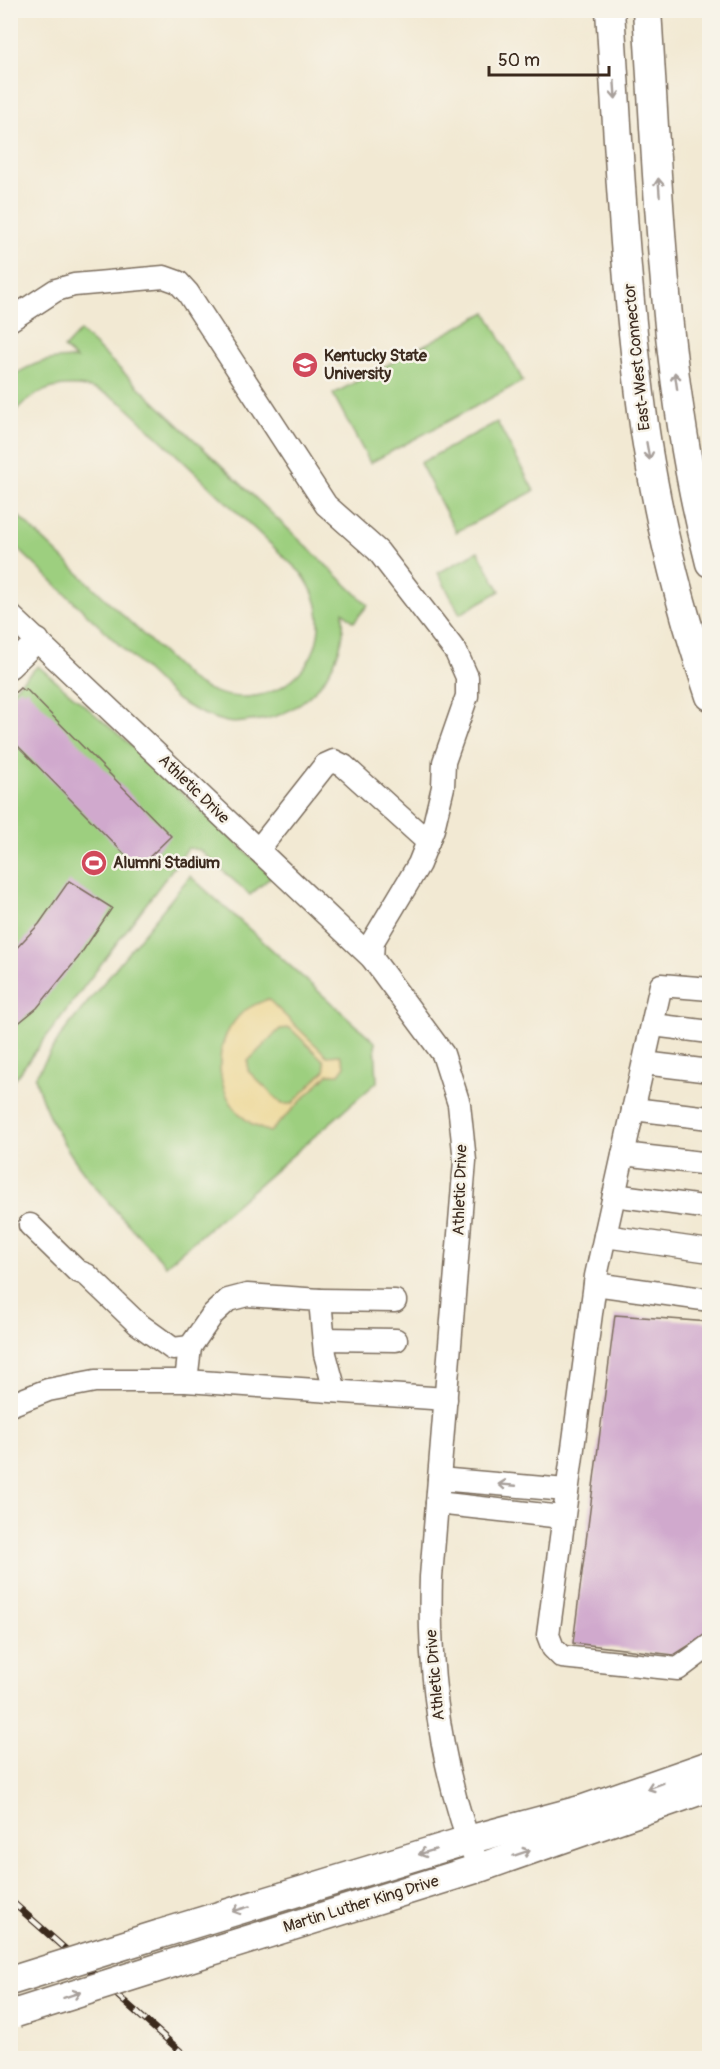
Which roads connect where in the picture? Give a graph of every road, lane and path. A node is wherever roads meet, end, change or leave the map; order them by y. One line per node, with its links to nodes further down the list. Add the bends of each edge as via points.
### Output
1 (610, 10): 8 (main road, East-West Connector, one-way to 8, via 632,318 645,433 668,548)
2 (647, 10): 4 (main road, one-way to 2, via 684,439 669,330)
3 (10, 320): 9 (street, via 56,290 74,285 164,278 178,282 188,293 326,505 378,551 456,652 466,676 467,696 444,762)
4 (710, 562)
5 (10, 615): 6 (street, Athletic Drive)
6 (38, 640): 7 (street); 10 (street, Athletic Drive)
7 (10, 667)
8 (710, 696)
9 (428, 842): 10 (street, via 334,761 325,765); 11 (street, via 373,941)
10 (258, 850): 11 (street, Athletic Drive)
11 (372, 958): 35 (street, Athletic Drive, via 443,1054 459,1104 465,1161)
12 (710, 989): 13 (street, via 661,985)
13 (652, 1025): 14 (street); 15 (street)
14 (710, 1032)
15 (644, 1063): 16 (street); 17 (street)
16 (710, 1071)
17 (633, 1109): 18 (street); 19 (street)
18 (710, 1118)
19 (623, 1154): 20 (street); 21 (street)
20 (710, 1164)
21 (614, 1195): 22 (street); 24 (street)
22 (710, 1208)
23 (30, 1225): 32 (street, via 137,1323 173,1349)
24 (605, 1236): 25 (street); 26 (street)
25 (710, 1251)
26 (595, 1284): 28 (street); 38 (street)
27 (320, 1300): 29 (street); 30 (street); 32 (street, via 247,1295 228,1300)
28 (710, 1300)
29 (395, 1301)
30 (324, 1339): 31 (street); 34 (street)
31 (396, 1340)
32 (190, 1347): 33 (street)
33 (186, 1382): 34 (street); 36 (street, via 94,1381 48,1390)
34 (335, 1391): 35 (street)
35 (446, 1399): 37 (street, Athletic Drive)
36 (10, 1405)
37 (439, 1479): 38 (street, one-way to 37); 39 (street, Athletic Drive)
38 (566, 1490): 40 (street)
39 (437, 1503): 40 (street); 44 (street, Athletic Drive, via 429,1633 435,1701 445,1757)
40 (562, 1517): 41 (street, via 548,1635 562,1657 678,1669)
41 (710, 1645)
42 (710, 1765): 44 (main road, Martin Luther King Drive, one-way to 44, via 584,1809)
43 (710, 1787): 45 (main road, Martin Luther King Drive, one-way to 43)
44 (468, 1840): 45 (street, Athletic Drive); 46 (main road, Martin Luther King Drive, one-way to 46, bridge)
45 (479, 1868): 47 (main road, Martin Luther King Drive, one-way to 45, bridge)
46 (10, 1981)
47 (13, 2014)

